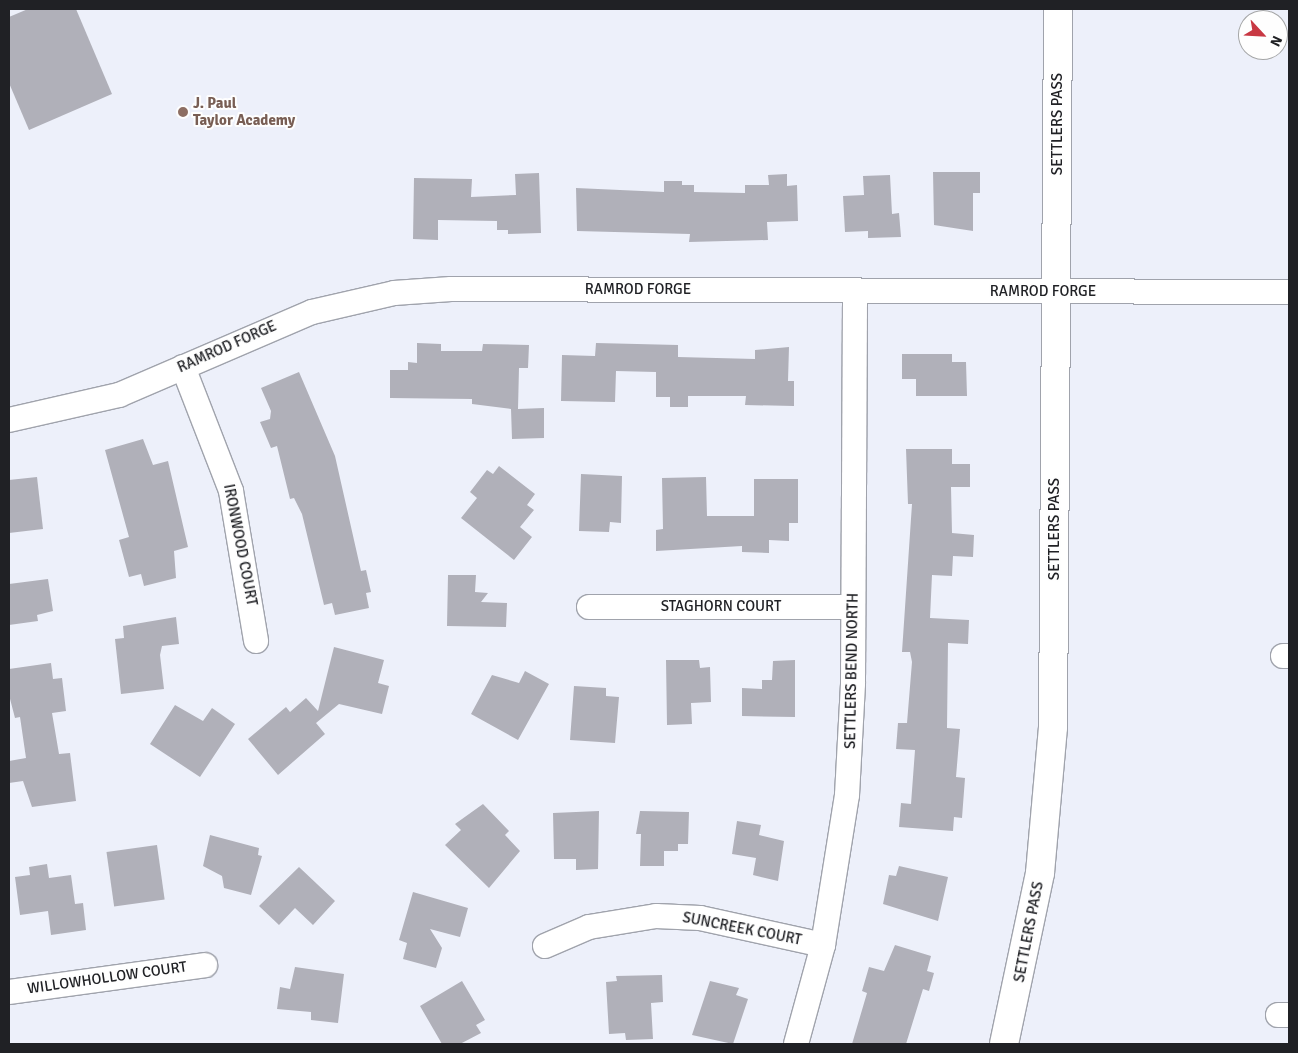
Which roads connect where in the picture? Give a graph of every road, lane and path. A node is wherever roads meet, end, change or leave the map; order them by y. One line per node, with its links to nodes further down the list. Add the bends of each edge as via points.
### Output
1 (1058, 9): 3 (street, SETTLERS PASS)
2 (854, 292): 3 (street, RAMROD FORGE); 5 (street, RAMROD FORGE, via 451,289 394,293 312,312); 8 (street, SETTLERS BEND NORTH)
3 (1057, 292): 4 (street, RAMROD FORGE); 15 (street, SETTLERS PASS, via 1050,778 1032,920)
4 (1289, 292)
5 (182, 367): 6 (street, RAMROD FORGE, via 93,403); 9 (street, IRONWOOD COURT, via 231,491)
6 (9, 420)
7 (589, 606): 8 (street, STAGHORN COURT)
8 (853, 607): 10 (street, SETTLERS BEND NORTH, via 848,794)
9 (256, 641)
10 (823, 945): 11 (street, SUNCREEK COURT, via 700,918 656,916 589,926); 14 (street, SETTLERS BEND NORTH)
11 (545, 946)
12 (205, 965): 13 (street, WILLOWHOLLOW COURT)
13 (9, 992)
14 (796, 1044)
15 (1004, 1044)

